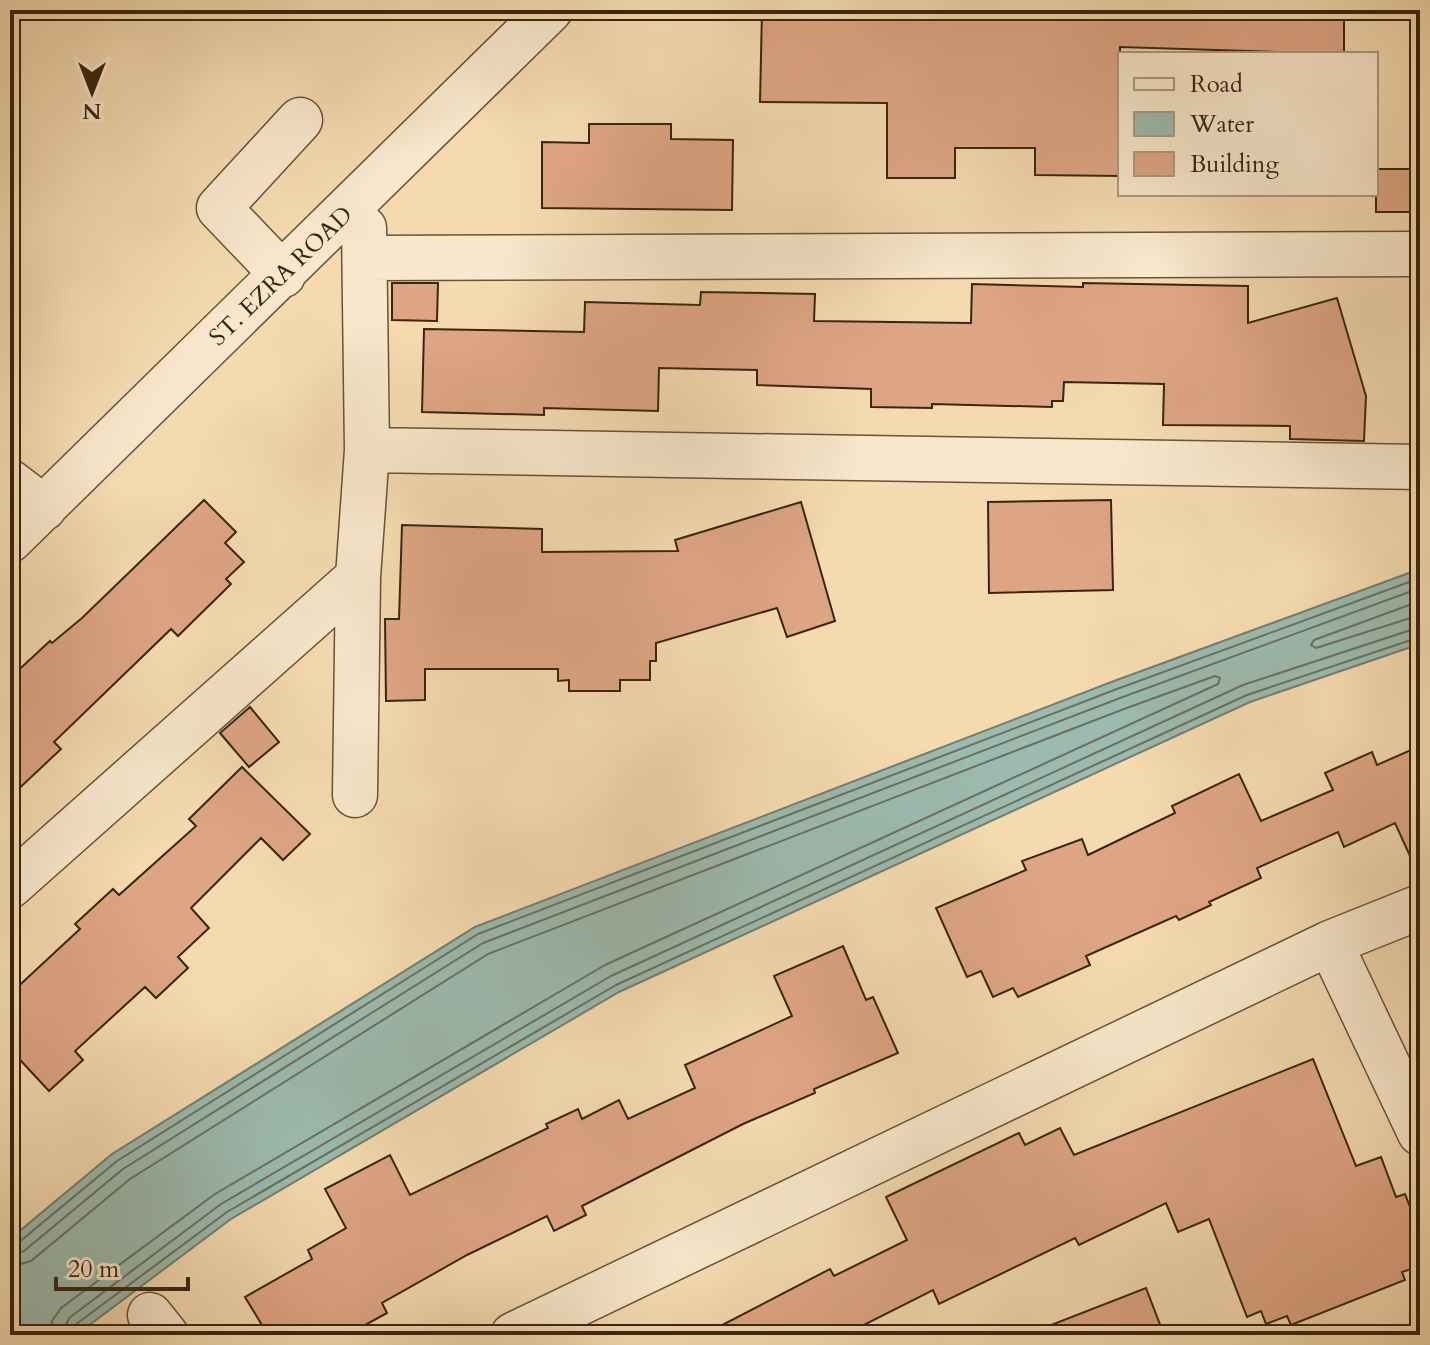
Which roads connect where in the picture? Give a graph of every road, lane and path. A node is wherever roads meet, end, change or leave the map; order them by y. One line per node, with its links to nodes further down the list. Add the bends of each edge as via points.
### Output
1 (550, 10): 3 (street, ST. EZRA ROAD)
2 (300, 120): 6 (street, via 219,208)
3 (361, 198): 5 (street); 6 (street, ST. EZRA ROAD)
4 (1420, 254): 5 (street)
5 (366, 258): 7 (street)
6 (283, 275): 10 (street, ST. EZRA ROAD)
7 (367, 450): 8 (street); 12 (street)
8 (1420, 467)
9 (10, 482): 10 (street)
10 (44, 508): 11 (street, ST. EZRA ROAD)
11 (10, 540)
12 (358, 577): 13 (street); 14 (street)
13 (355, 795)
14 (10, 886)
15 (1420, 907): 16 (street)
16 (1330, 943): 17 (street); 18 (street)
17 (1420, 1133)
18 (513, 1335)

